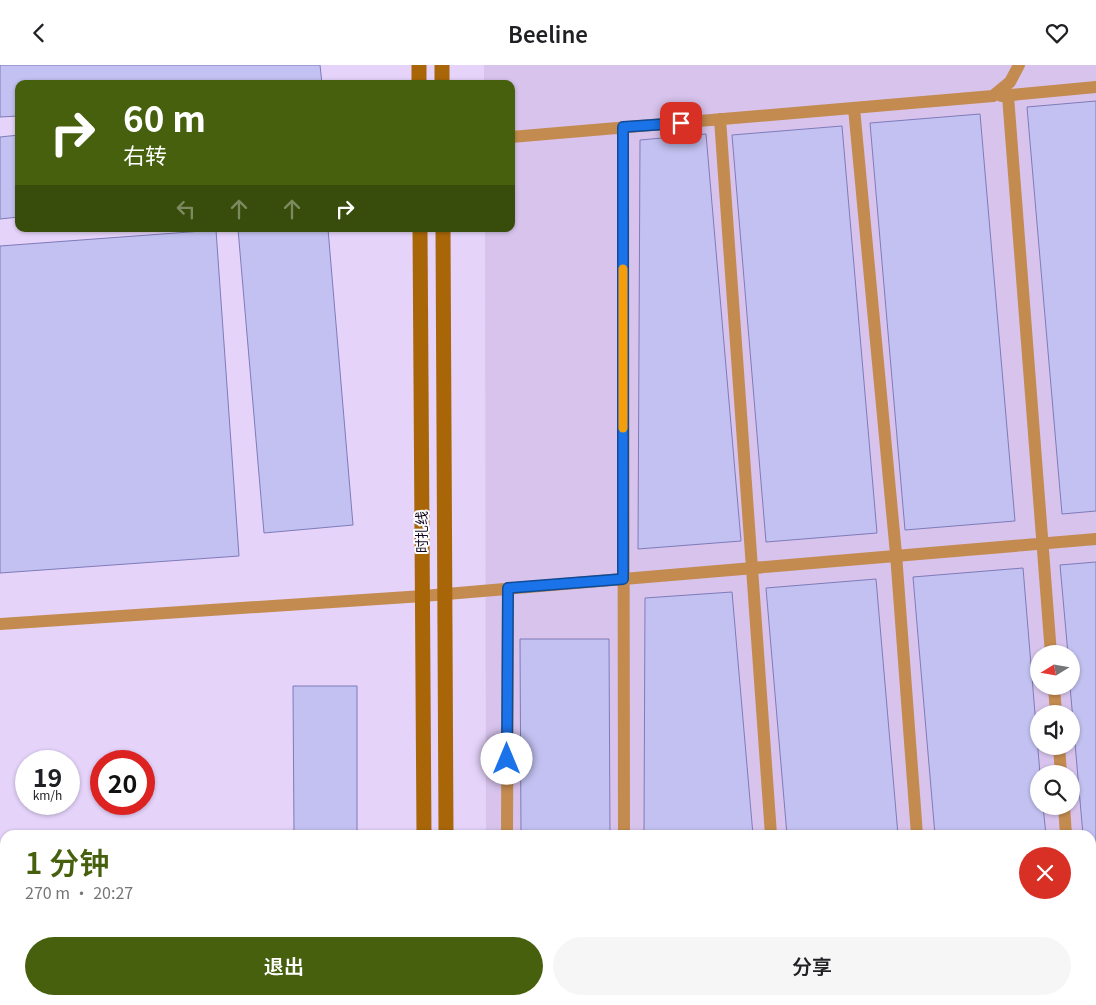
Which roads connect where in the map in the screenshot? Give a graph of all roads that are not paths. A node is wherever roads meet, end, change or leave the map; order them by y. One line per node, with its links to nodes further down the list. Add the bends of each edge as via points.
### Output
1 (419, 65): 4 (main road)
2 (442, 65): 5 (main road)
3 (1019, 65): 7 (lane, via 1010,82)
4 (419, 80)
5 (442, 80)
6 (1096, 87): 8 (lane)
7 (993, 96): 8 (lane); 9 (lane)
8 (1008, 96): 16 (lane)
9 (854, 108): 10 (lane); 17 (lane)
10 (720, 119): 11 (lane); 18 (lane)
11 (623, 127): 12 (lane); 19 (lane)
12 (515, 137)
13 (420, 232): 22 (main road, 时扎线)
14 (443, 232): 21 (main road, 时扎线)
15 (1096, 539): 16 (lane)
16 (1042, 543): 17 (lane); 24 (lane)
17 (896, 554): 18 (lane); 31 (lane)
18 (751, 567): 19 (lane); 30 (lane)
19 (623, 579): 20 (lane); 29 (lane)
20 (508, 588): 21 (lane); 28 (lane)
21 (445, 594): 22 (lane); 27 (main road, 时扎线)
22 (423, 596): 23 (lane); 26 (main road, 时扎线)
23 (0, 624)
24 (1050, 645)
25 (1065, 815): 32 (lane)
26 (424, 830)
27 (446, 830)
28 (507, 830)
29 (624, 830)
30 (771, 830)
31 (917, 830)
32 (1066, 830)

